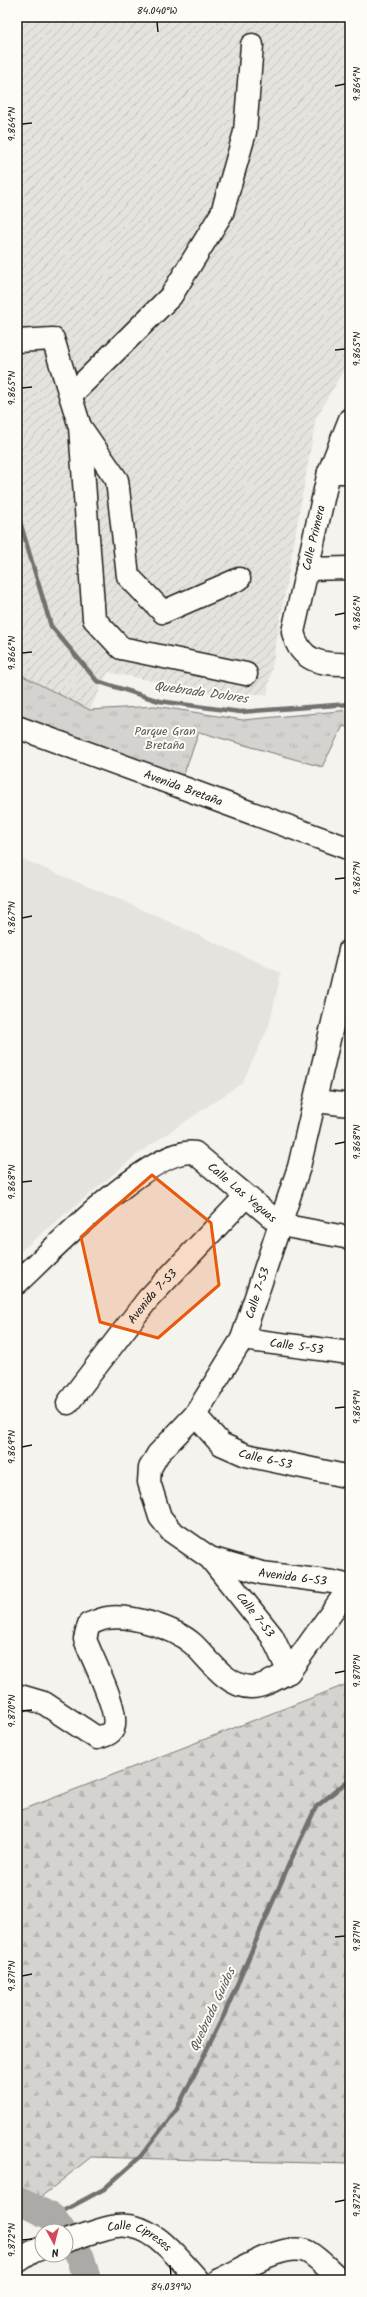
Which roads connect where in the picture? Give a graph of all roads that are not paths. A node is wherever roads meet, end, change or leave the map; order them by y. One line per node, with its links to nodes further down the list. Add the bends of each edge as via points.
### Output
1 (252, 45): 3 (street, via 246,132 222,213 171,296)
2 (17, 341): 3 (street, via 53,339)
3 (70, 395): 5 (street)
4 (350, 419): 6 (street, Calle Primera)
5 (80, 427): 10 (street, via 117,480 128,576 163,612); 12 (street, via 94,619 120,648)
6 (329, 472): 7 (street); 8 (street, Calle Primera)
7 (350, 472)
8 (307, 568): 9 (street); 11 (street, Calle Primera, via 293,632 296,646 306,657 329,664)
9 (350, 568)
10 (239, 579)
11 (350, 664)
12 (246, 674)
13 (20, 732): 14 (street, Avenida Bretaña)
14 (350, 849)
15 (350, 950): 16 (street, Calle Las Yeguas)
16 (345, 993): 17 (street, Calle Las Yeguas)
17 (316, 1101): 18 (street); 20 (street, Calle Las Yeguas, via 299,1167)
18 (350, 1105)
19 (245, 1197): 20 (street, Calle Las Yeguas); 22 (street, Calle Las Yeguas, via 195,1153 187,1151 176,1155 148,1169 114,1194); 25 (street, Avenida 7-S3, via 148,1299)
20 (280, 1225): 21 (street); 23 (street, Calle 7-S3)
21 (350, 1238)
22 (17, 1283)
23 (242, 1339): 24 (street, Calle 5-S3); 26 (street, Calle 7-S3)
24 (350, 1353)
25 (68, 1403)
26 (194, 1415): 27 (street, Calle 6-S3, via 221,1444 246,1455); 28 (street, Calle 7-S3, via 158,1454 150,1468 149,1482 160,1517 171,1531)
27 (350, 1477)
28 (210, 1558): 29 (street, Calle 7-S3, via 272,1636); 29 (street, Avenida 6-S3, via 262,1573 333,1582 346,1588 345,1594)
29 (290, 1672): 30 (street, via 252,1688 239,1686 192,1643 172,1630 134,1620 107,1618 89,1624 85,1638 105,1684 114,1714 113,1729 109,1734 97,1738 44,1703)
30 (17, 1696)
31 (74, 2239): 34 (street, Calle Cipreses, via 117,2226 141,2229 160,2239)
32 (34, 2251): 33 (street)
33 (17, 2262)
34 (198, 2280)
35 (219, 2280): 36 (street, via 291,2248 312,2255)
36 (341, 2280)

